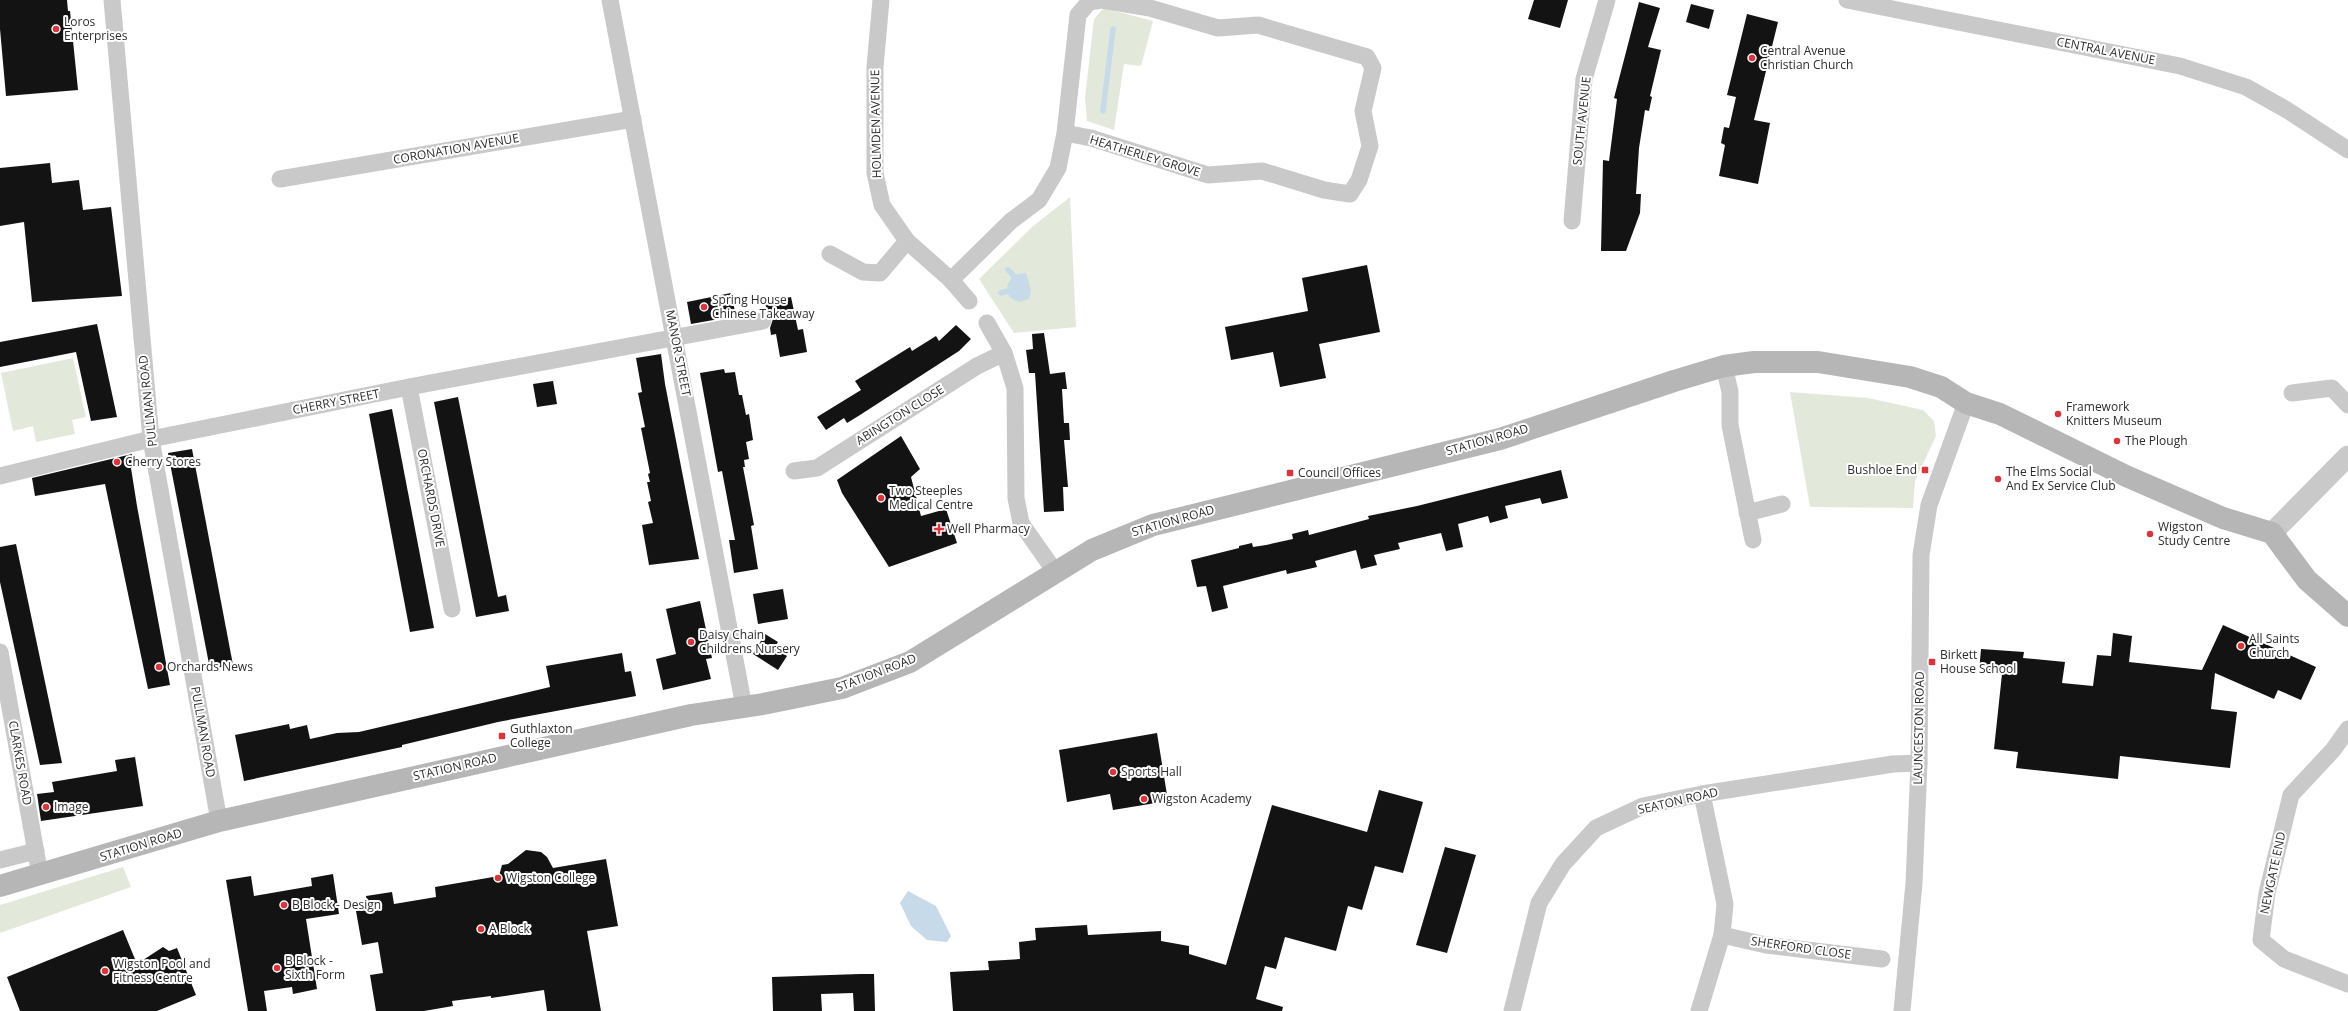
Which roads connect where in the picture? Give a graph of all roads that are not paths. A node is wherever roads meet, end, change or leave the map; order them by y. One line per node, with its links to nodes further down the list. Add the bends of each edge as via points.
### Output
1 (112, 0): 24 (street, PULLMAN ROAD)
2 (610, 0): 6 (street, MANOR STREET)
3 (881, 0): 11 (street, HOLMDEN AVENUE, via 875,67 875,173 882,205)
4 (1607, 0): 10 (street, SOUTH AVENUE, via 1584,79)
5 (1846, 0): 8 (street, CENTRAL AVENUE, via 2180,66 2246,88 2287,110)
6 (632, 119): 9 (street, CORONATION AVENUE); 17 (street, MANOR STREET)
7 (1065, 134): 7 (street, HEATHERLEY GROVE, via 1078,15 1089,2 1102,0 1150,8 1218,28 1258,25 1367,57 1373,68 1364,111 1370,146 1359,180 1350,194 1324,190 1262,171 1208,175 1092,138); 13 (street, HEATHERLEY GROVE, via 1058,168 1039,200 1011,222)
8 (2348, 150)
9 (280, 180)
10 (1572, 221)
11 (907, 241): 12 (street, via 880,273 863,272); 13 (street, HOLMDEN AVENUE)
12 (830, 254)
13 (951, 280): 14 (street, HOLMDEN AVENUE)
14 (969, 301)
15 (763, 321): 17 (street, CHERRY STREET)
16 (987, 323): 18 (street)
17 (675, 337): 20 (street, CHERRY STREET); 36 (street, MANOR STREET)
18 (1004, 353): 26 (street, ABINGTON CLOSE, via 977,366 817,468); 32 (street, via 1015,388 1016,498 1021,524)
19 (1724, 366): 22 (main road, via 1754,362 1818,362 1910,377 1941,387); 29 (street, via 1730,392 1730,425); 32 (main road, STATION ROAD, via 1674,380 1500,439 1153,525 1092,550)
20 (409, 387): 24 (street, CHERRY STREET); 33 (street, ORCHARDS DRIVE)
21 (2292, 393): 23 (street, via 2332,388)
22 (1966, 403): 30 (main road, via 2000,414 2112,469 2216,515); 38 (street, LAUNCESTON ROAD, via 1924,525 1921,555)
23 (2348, 405)
24 (151, 439): 27 (street, CHERRY STREET); 40 (street, PULLMAN ROAD)
25 (2348, 456): 30 (street)
26 (794, 471)
27 (0, 476)
28 (1782, 504): 29 (street)
29 (1747, 513): 31 (street)
30 (2272, 533): 34 (main road, via 2307,580)
31 (1753, 540)
32 (1056, 573): 36 (main road, STATION ROAD, via 910,662 842,688)
33 (452, 609)
34 (2348, 616)
35 (0, 652): 41 (street, CLARKES ROAD)
36 (744, 707): 40 (main road, STATION ROAD, via 691,715)
37 (2348, 729): 47 (street, NEWGATE END, via 2333,750 2291,795 2267,893 2261,940 2284,959)
38 (1919, 762): 39 (street, SEATON ROAD); 50 (street, LAUNCESTON ROAD, via 1914,883)
39 (1702, 794): 45 (street, via 1725,904); 48 (street, SEATON ROAD, via 1643,806 1596,828 1563,864 1539,903)
40 (219, 821): 43 (main road, STATION ROAD)
41 (36, 852): 42 (street); 43 (street, CLARKES ROAD)
42 (0, 860)
43 (40, 875): 44 (main road, STATION ROAD)
44 (0, 886)
45 (1722, 934): 46 (street, SHERFORD CLOSE, via 1766,945); 49 (street)
46 (1882, 959)
47 (2348, 984)
48 (1512, 1011)
49 (1699, 1011)
50 (1902, 1011)

